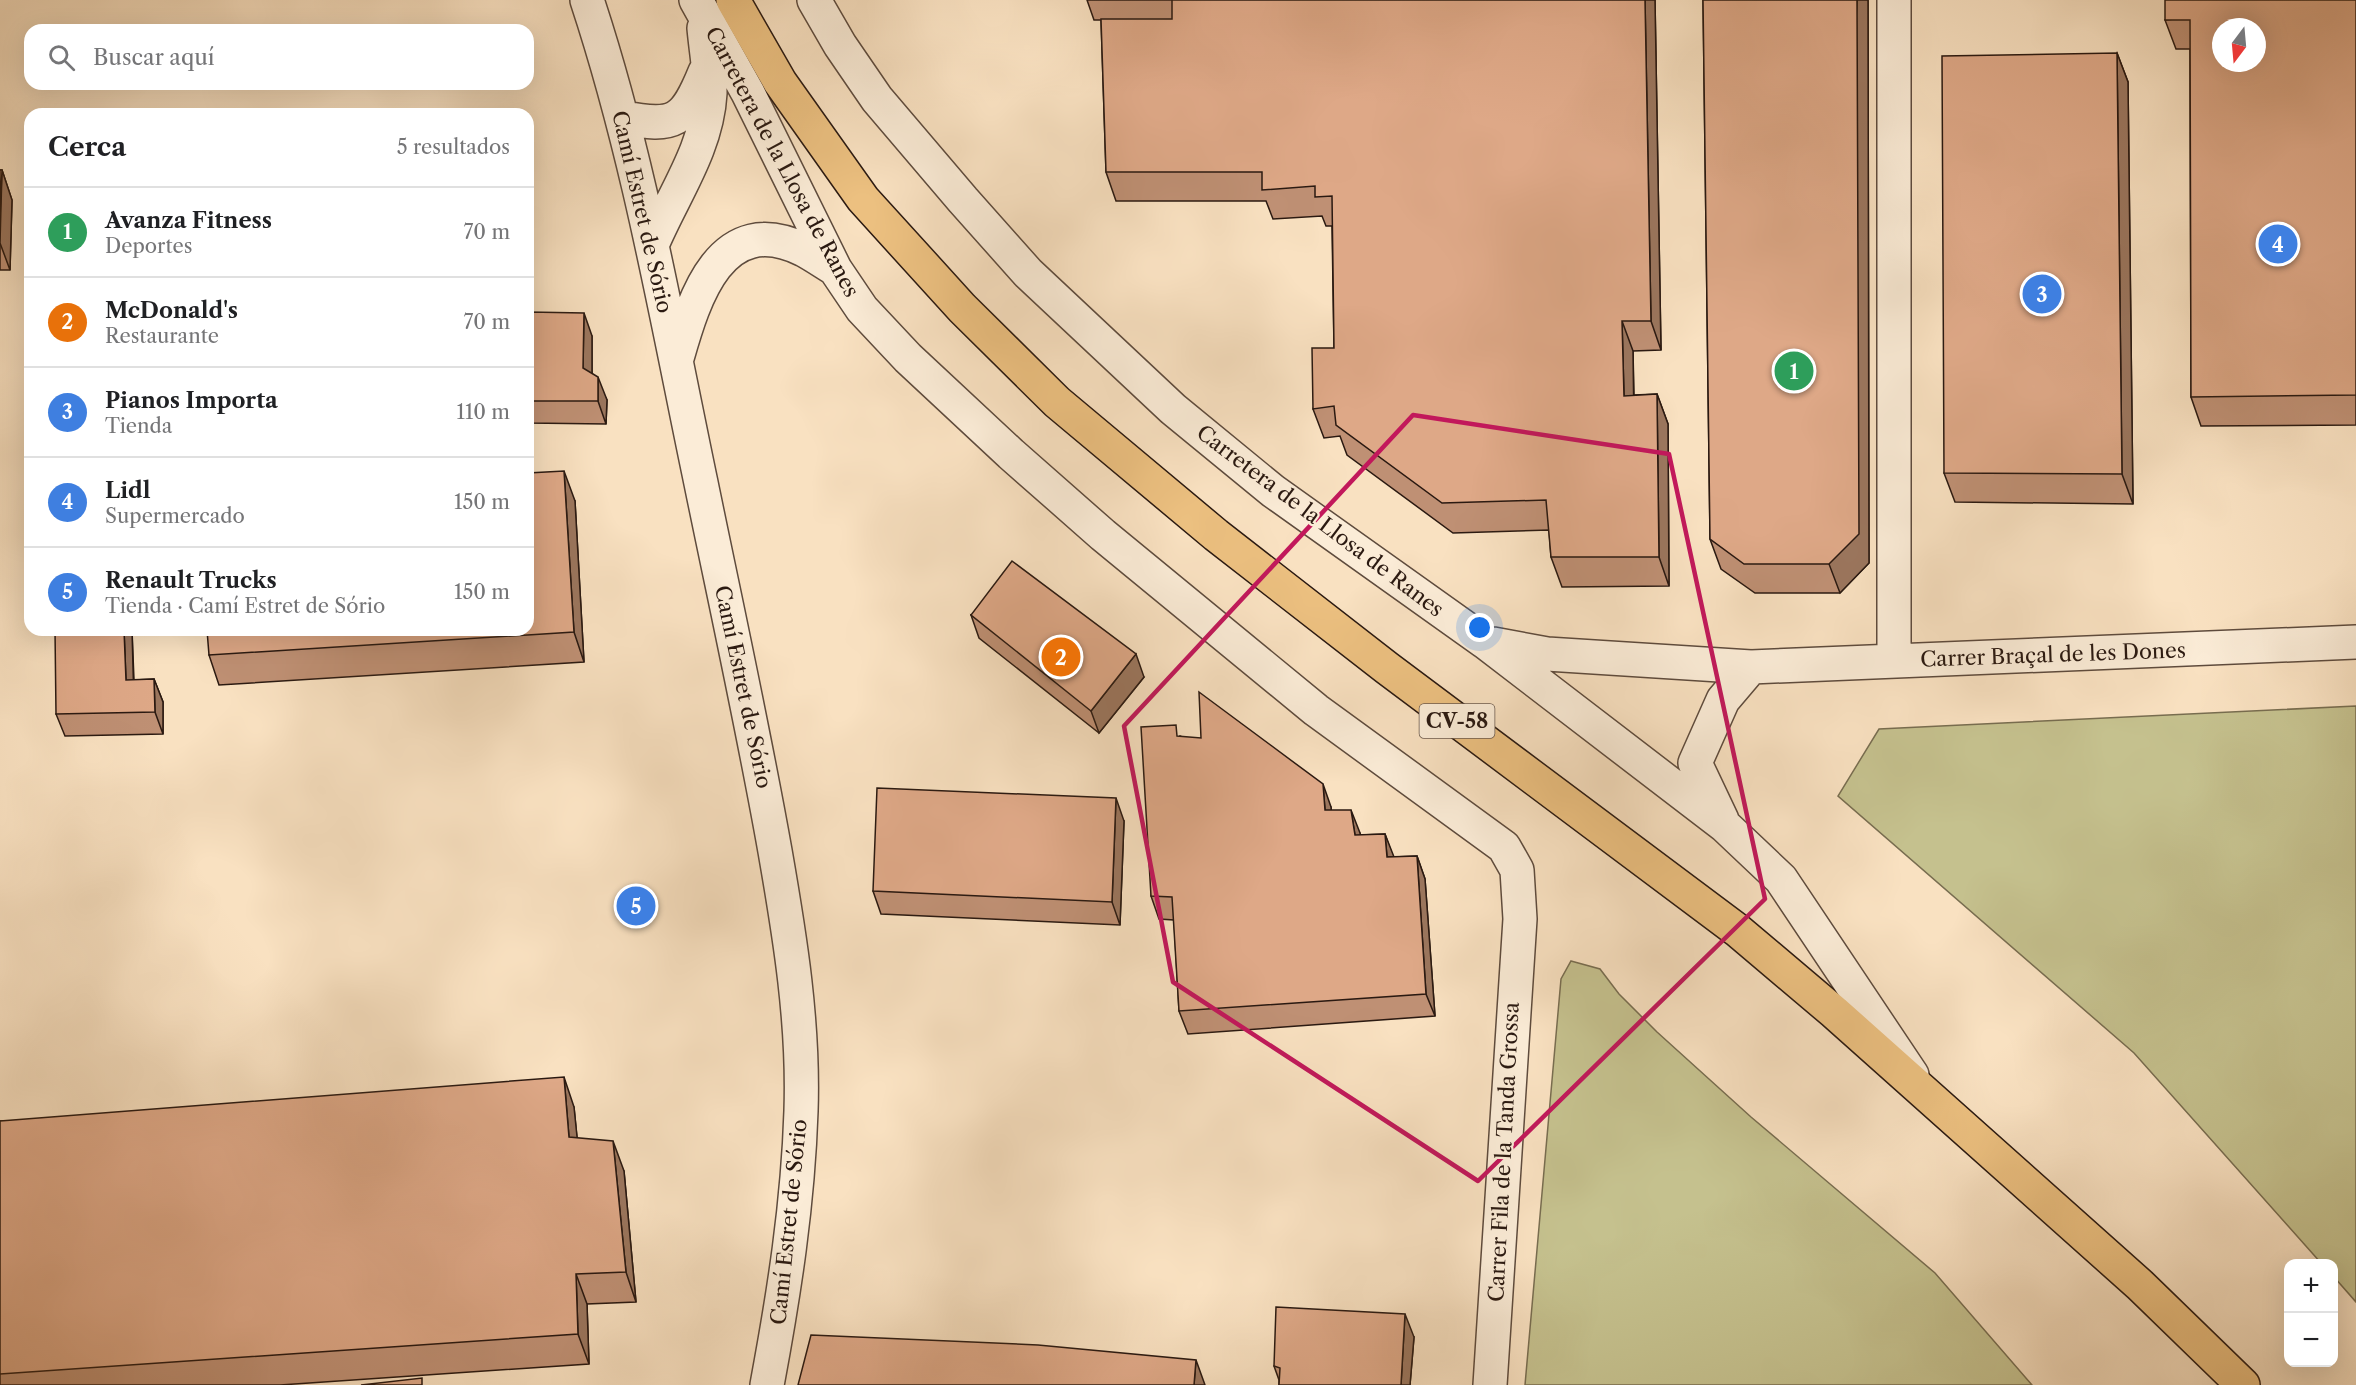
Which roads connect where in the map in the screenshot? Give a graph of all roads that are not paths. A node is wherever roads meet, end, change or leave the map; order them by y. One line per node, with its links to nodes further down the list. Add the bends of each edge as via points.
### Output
1 (587, 0): 7 (street, Camí Estret de Sório)
2 (734, 0): 17 (main road, CV-58, via 780,82 863,199 962,308 1057,402 1216,535 1378,661 1737,930)
3 (814, 0): 11 (street, Carretera de la Llosa de Ranes, via 840,45 885,107 1028,273 1090,334 1173,409 1273,490)
4 (1894, 0): 13 (street)
5 (699, 7): 6 (street); 9 (street, Carretera de la Llosa de Ranes, via 748,93)
6 (708, 65): 7 (street, via 690,106 676,118 660,123); 8 (street, via 710,96 700,143)
7 (622, 117): 8 (street, Camí Estret de Sório)
8 (652, 245): 10 (street, Camí Estret de Sório)
9 (835, 269): 10 (street, via 803,250 768,241 749,242 733,250 717,261 702,286); 16 (street, Carretera de la Llosa de Ranes, via 862,309 908,358 1103,535 1316,710 1504,847 1517,870)
10 (676, 363): 18 (street, Camí Estret de Sório, via 761,774 794,960 800,1131 785,1287)
11 (1485, 642): 14 (street, Carrer Braçal de les Dones, via 1546,654); 15 (street, Carretera de la Llosa de Ranes)
12 (2356, 642): 13 (street, Carrer Braçal de les Dones)
13 (1894, 662): 14 (street, Carrer Braçal de les Dones)
14 (1750, 666): 15 (street, via 1723,700 1695,763)
15 (1725, 826): 17 (street, Carretera de la Llosa de Ranes, via 1781,879)
16 (1520, 920): 19 (street, Carrer Fila de la Tanda Grossa)
17 (1923, 1091): 20 (main road, CV-58, via 2140,1285)
18 (767, 1385)
19 (1490, 1385)
20 (2243, 1385)

